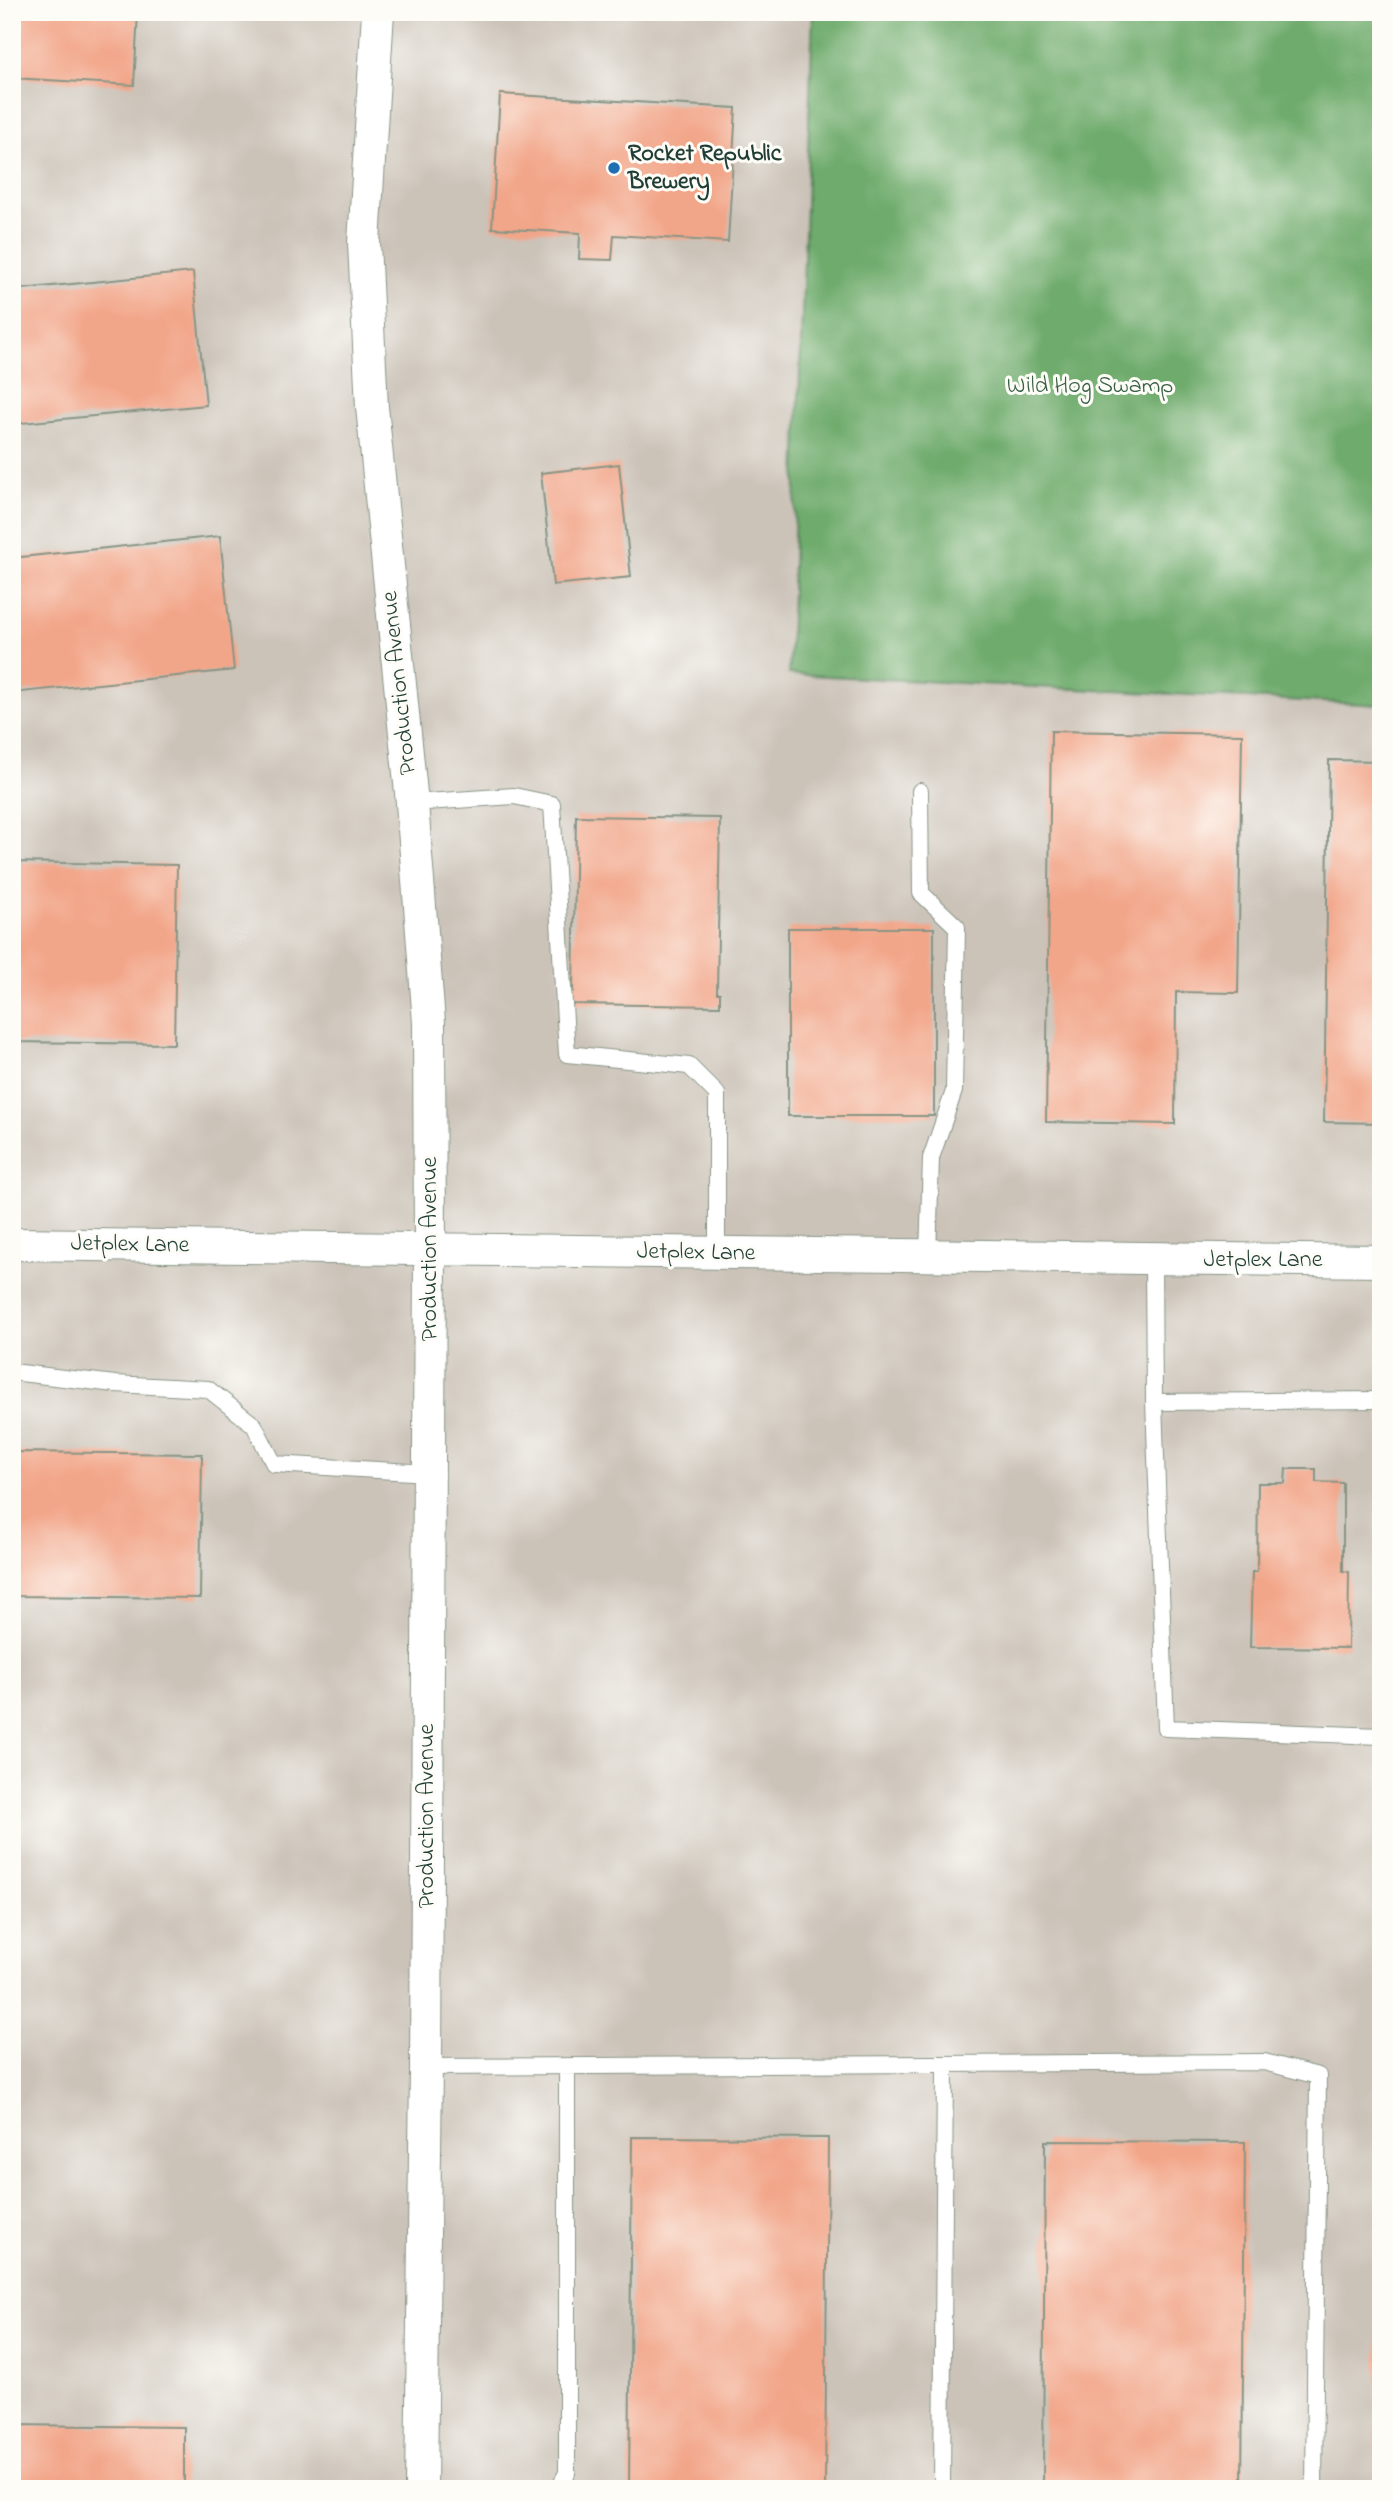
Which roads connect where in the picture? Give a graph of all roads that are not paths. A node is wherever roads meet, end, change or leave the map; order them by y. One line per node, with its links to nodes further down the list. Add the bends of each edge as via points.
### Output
1 (378, 12): 3 (street, Production Avenue, via 363,243 372,407)
2 (920, 791): 7 (lane, via 921,893 957,927 954,1090 931,1158)
3 (412, 803): 5 (street, Production Avenue, via 429,1023); 6 (lane, via 514,796 552,804 567,1054 689,1066 717,1094)
4 (12, 1244): 5 (street, Jetplex Lane)
5 (430, 1249): 6 (street, Jetplex Lane); 13 (street, Production Avenue)
6 (718, 1254): 7 (street, Jetplex Lane)
7 (928, 1257): 8 (street, Jetplex Lane)
8 (1153, 1260): 9 (street, Jetplex Lane); 12 (lane)
9 (1381, 1261)
10 (12, 1371): 13 (lane, via 115,1384 208,1389 254,1425 274,1464)
11 (1381, 1400): 12 (lane)
12 (1154, 1402): 14 (lane, via 1166,1728)
13 (429, 1473): 17 (street, Production Avenue)
14 (1381, 1737)
15 (945, 2064): 16 (lane); 20 (lane); 21 (lane, via 1264,2062 1318,2076)
16 (566, 2066): 17 (lane); 19 (lane, via 567,2473)
17 (426, 2067): 18 (street, Production Avenue)
18 (421, 2489)
19 (558, 2489)
20 (942, 2489)
21 (1314, 2489)

